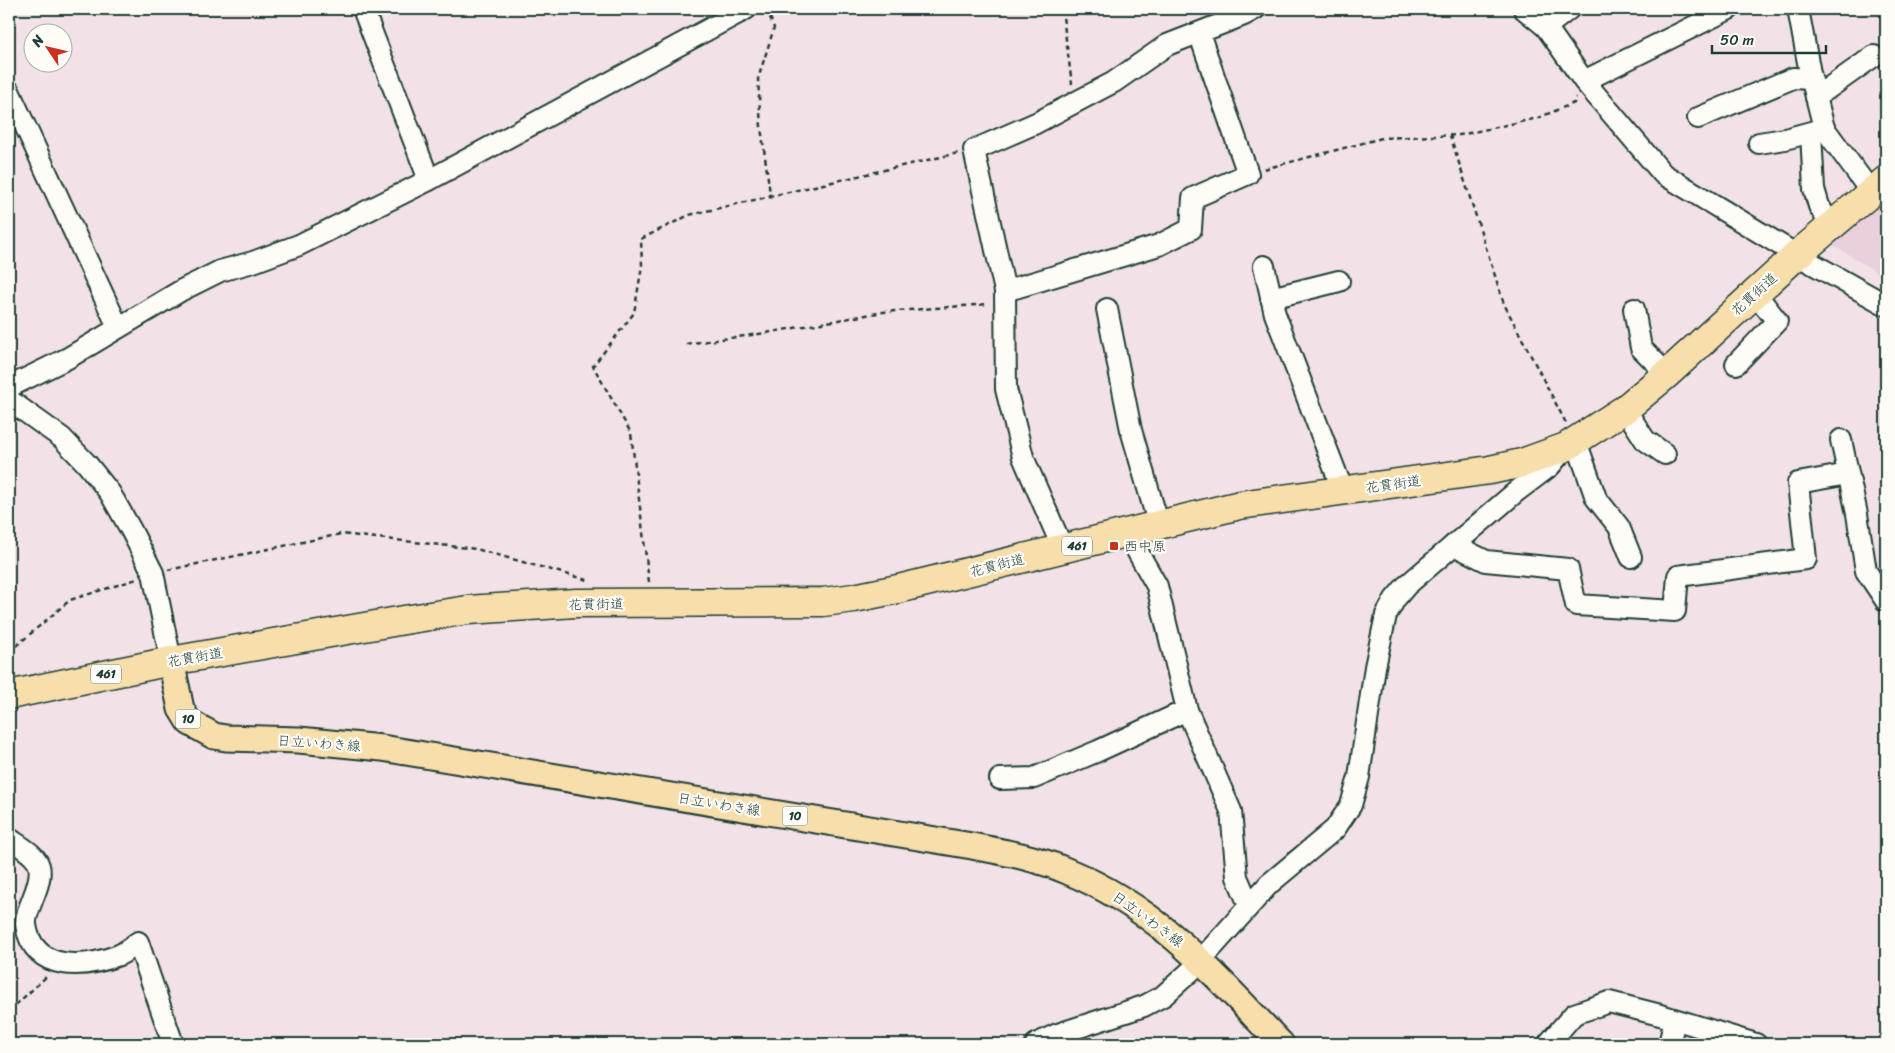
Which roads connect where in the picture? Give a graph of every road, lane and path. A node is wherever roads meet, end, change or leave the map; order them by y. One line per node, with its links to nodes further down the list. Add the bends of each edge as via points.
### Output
1 (363, 9): 23 (street)
2 (746, 9): 23 (street)
3 (767, 9): 25 (path, via 774,28 758,79)
4 (1062, 9): 16 (path)
5 (1255, 9): 11 (street)
6 (1524, 9): 10 (street)
7 (1569, 9): 10 (street)
8 (1729, 9): 13 (street)
9 (1798, 9): 14 (street)
10 (1546, 27): 13 (street)
11 (1198, 33): 16 (street, via 1167,46 1114,82); 22 (street)
12 (1874, 56): 14 (street)
13 (1584, 81): 19 (path, via 1574,103 1538,118); 27 (street, via 1663,174)
14 (1813, 88): 17 (street, via 1793,78); 18 (street)
15 (9, 91): 36 (street)
16 (1075, 103): 21 (street)
17 (1698, 118)
18 (1817, 130): 20 (street); 24 (street); 26 (street, via 1814,190)
19 (1450, 135): 22 (path, via 1382,138); 44 (path, via 1504,304)
20 (1758, 143)
21 (974, 150): 31 (street); 56 (path, via 689,215 641,239 642,266 634,313 593,366 631,434)
22 (1248, 174): 31 (street, via 1193,198 1191,229 1159,245)
23 (429, 180): 36 (street, via 299,246 220,270)
24 (1879, 186): 26 (highway, 花貫街道 / 461)
25 (771, 201)
26 (1831, 226): 27 (highway, 花貫街道 / 461)
27 (1797, 255): 30 (highway, 花貫街道 / 461); 33 (street)
28 (1264, 266): 32 (street)
29 (1339, 281): 32 (street)
30 (1755, 293): 38 (street, via 1777,321); 39 (highway, 花貫街道 / 461)
31 (1005, 297): 37 (path, via 883,312); 51 (street, via 1006,389 1023,458)
32 (1271, 298): 47 (street)
33 (1886, 305)
34 (1634, 308): 39 (street, via 1641,348)
35 (1107, 309): 48 (street, via 1131,430)
36 (118, 328): 40 (street, via 68,358)
37 (686, 344)
38 (1736, 364)
39 (1666, 374): 42 (highway, 花貫街道 / 461)
40 (9, 387)
41 (9, 400): 53 (street, via 62,438 87,464 110,493)
42 (1625, 408): 44 (highway, 花貫街道 / 461); 45 (street, via 1645,440)
43 (1841, 440): 46 (street)
44 (1571, 444): 47 (highway, 花貫街道 / 461, via 1522,463 1490,470); 50 (street, via 1550,466); 52 (street, via 1596,498 1620,527)
45 (1665, 454)
46 (1848, 474): 50 (street, via 1798,484 1806,559 1678,576 1675,611 1576,604 1568,568 1486,561); 55 (street, via 1866,571)
47 (1343, 491): 48 (highway, 花貫街道 / 461, via 1240,505)
48 (1159, 526): 49 (highway, 花貫街道 / 461)
49 (1128, 533): 51 (highway, 花貫街道 / 461); 60 (street, via 1157,586)
50 (1454, 545): 63 (street, via 1406,586 1386,615 1359,777 1342,821 1269,884)
51 (1063, 549): 56 (highway, 花貫街道 / 461, via 854,598 823,602)
52 (1631, 557)
53 (152, 573): 54 (path, via 341,534 476,548); 57 (path, via 70,600); 58 (street)
54 (600, 583)
55 (1886, 602)
56 (652, 603): 58 (highway, 花貫街道 / 461, via 576,603 468,610)
57 (9, 652)
58 (171, 661): 59 (highway, 花貫街道 / 461); 64 (main road, 日立いわき線 / 10, via 181,710 189,722 214,736 382,748 1011,854 1066,870 1127,901)
59 (9, 695)
60 (1187, 710): 61 (street, via 1034,778); 63 (street, via 1231,811 1237,877)
61 (1000, 779)
62 (9, 838): 65 (street, via 39,864 41,874 25,924 31,943 44,958)
63 (1250, 905): 64 (street)
64 (1201, 960): 69 (street, via 1163,996 1144,1006 1055,1034); 70 (main road, 日立いわき線 / 10)
65 (60, 964): 66 (path); 68 (street, via 121,954 138,942)
66 (9, 1011)
67 (1675, 1020): 71 (street, via 1609,1002 1574,1014); 72 (street); 73 (street)
68 (173, 1044)
69 (1036, 1044)
70 (1281, 1044)
71 (1548, 1044)
72 (1669, 1044)
73 (1756, 1044)

